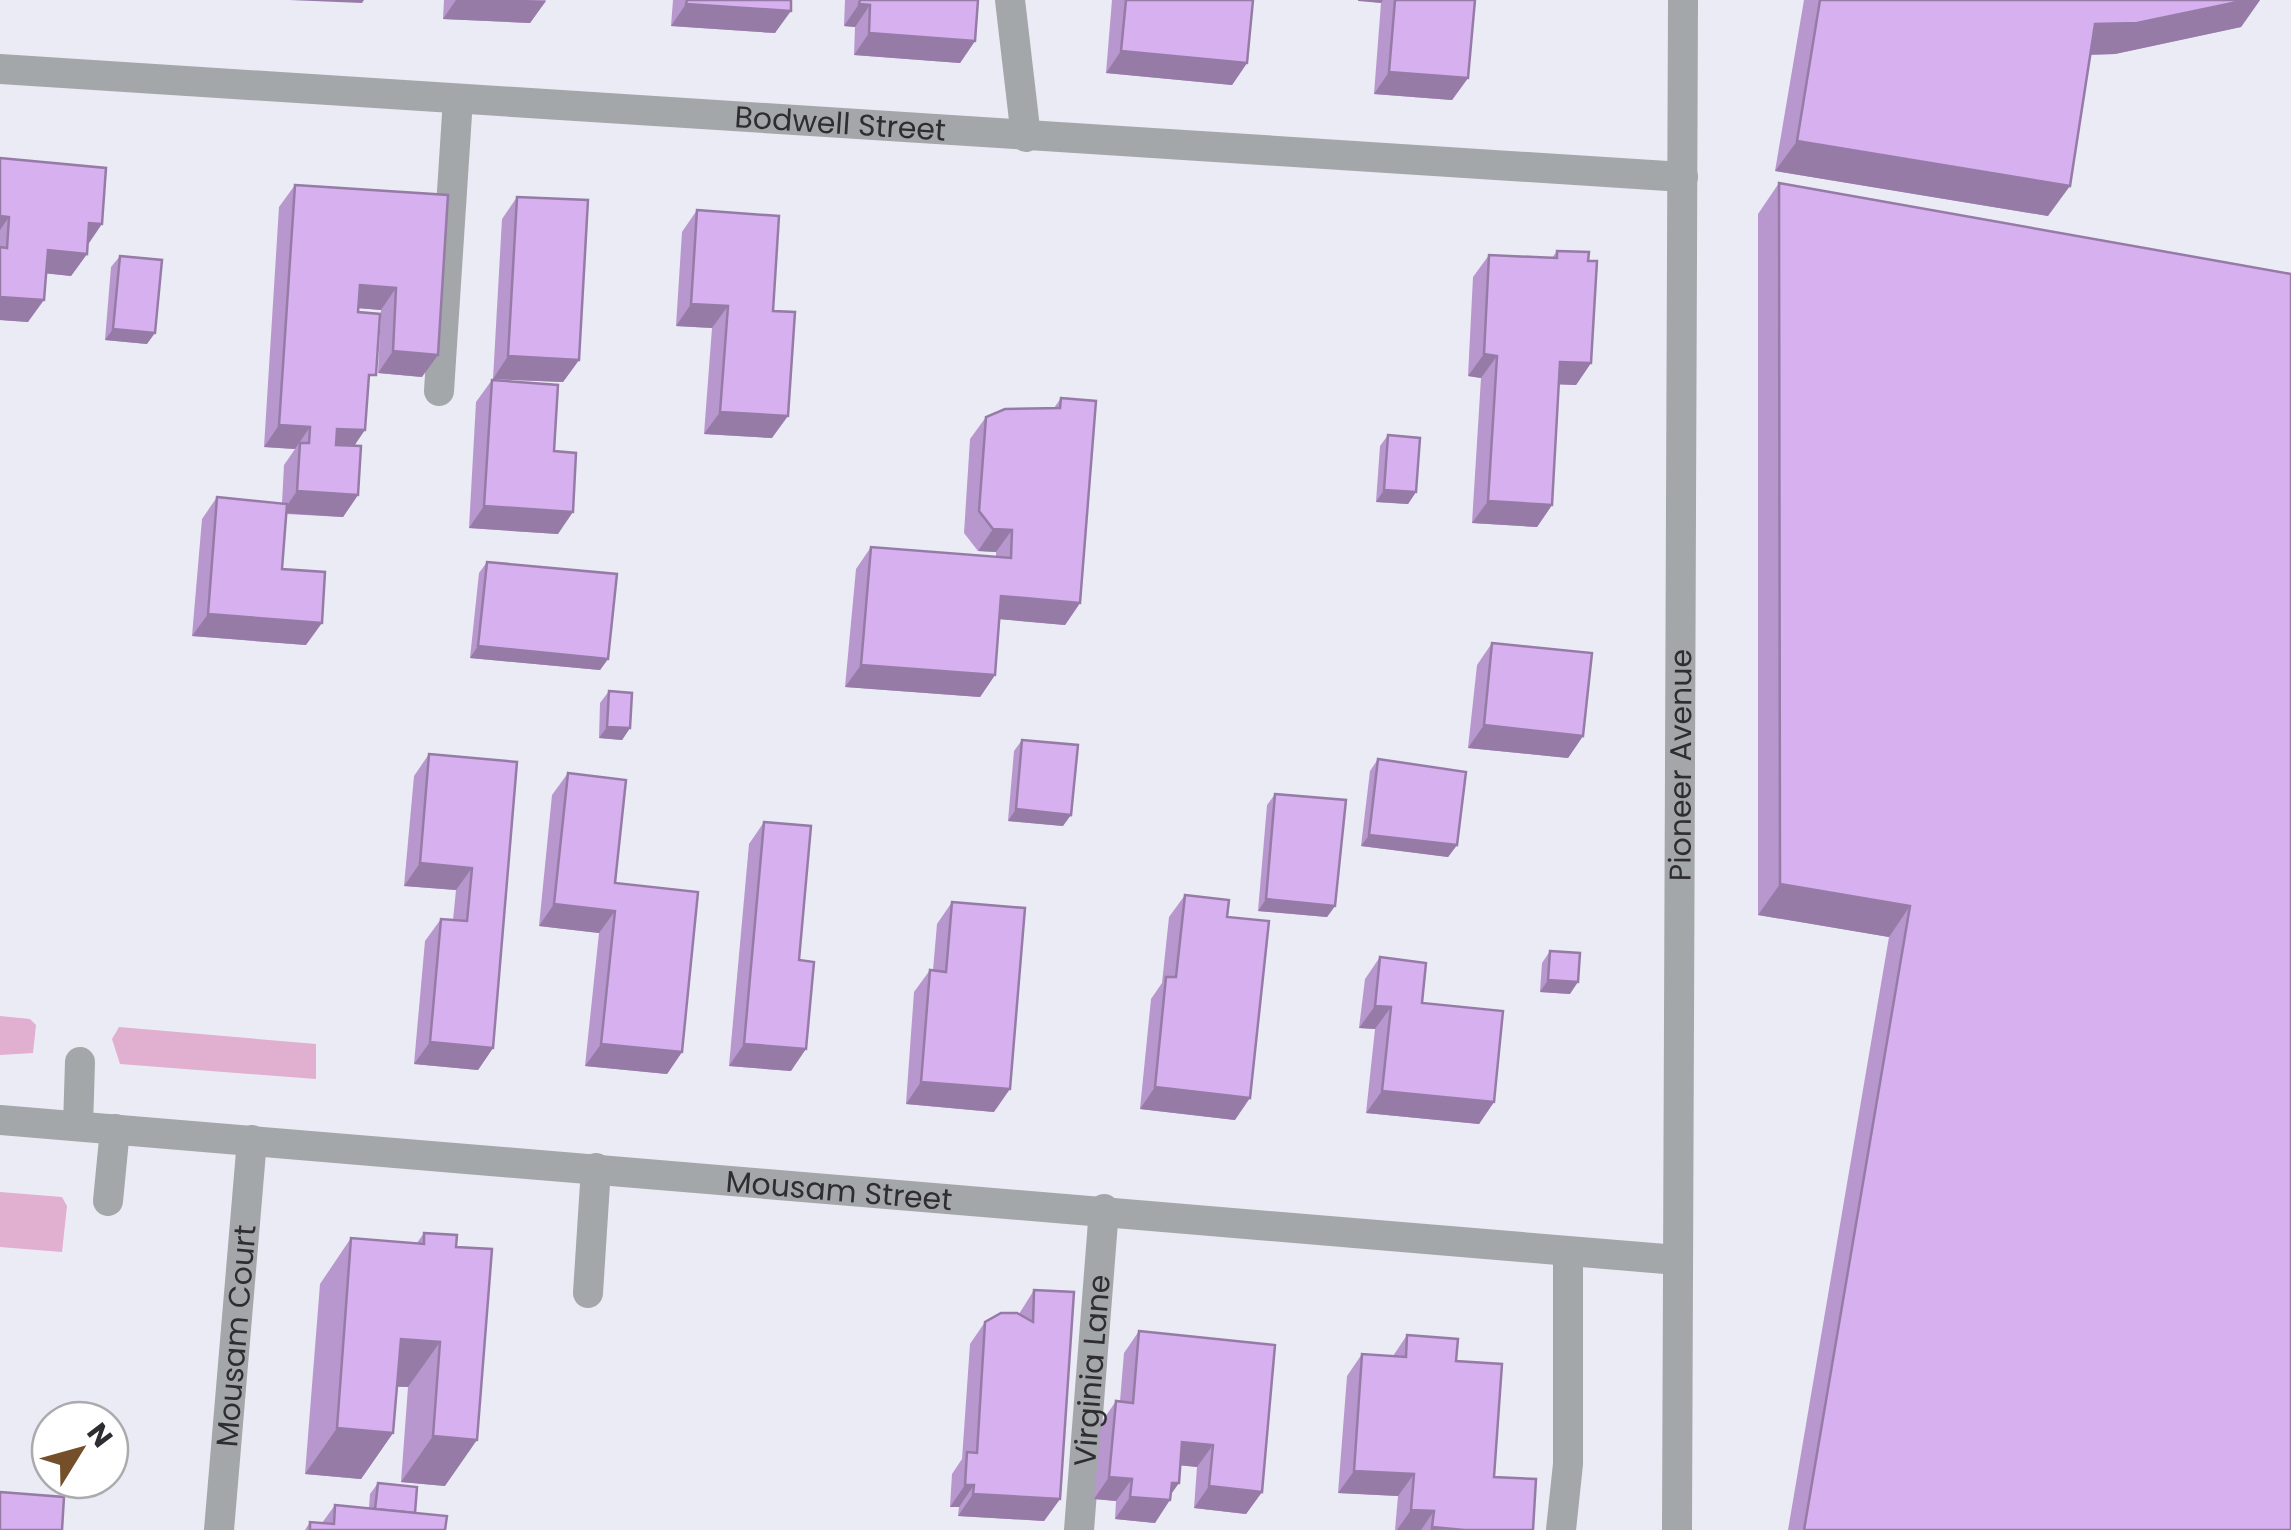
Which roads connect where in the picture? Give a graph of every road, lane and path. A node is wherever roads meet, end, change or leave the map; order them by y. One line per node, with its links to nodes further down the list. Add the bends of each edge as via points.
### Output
1 (1010, 0): 5 (street)
2 (1683, 0): 6 (street, Pioneer Avenue)
3 (0, 69): 4 (street, Bodwell Street)
4 (458, 99): 5 (street, Bodwell Street); 7 (street)
5 (1026, 137): 6 (street, Bodwell Street)
6 (1683, 177): 17 (street, Pioneer Avenue)
7 (439, 391)
8 (80, 1062): 10 (street)
9 (0, 1120): 10 (street, Mousam Street)
10 (78, 1126): 11 (street, Mousam Street)
11 (114, 1129): 12 (street, Mousam Street); 14 (street)
12 (252, 1140): 13 (street, Mousam Street); 19 (street, Mousam Court)
13 (596, 1168): 15 (street, Mousam Street); 18 (street)
14 (108, 1201)
15 (1104, 1210): 16 (street, Mousam Street); 20 (street, Virginia Lane)
16 (1568, 1252): 17 (street, Mousam Street); 21 (street, via 1568,1464)
17 (1678, 1260): 22 (street, Pioneer Avenue)
18 (588, 1293)
19 (219, 1530)
20 (1080, 1530)
21 (1561, 1530)
22 (1677, 1530)

